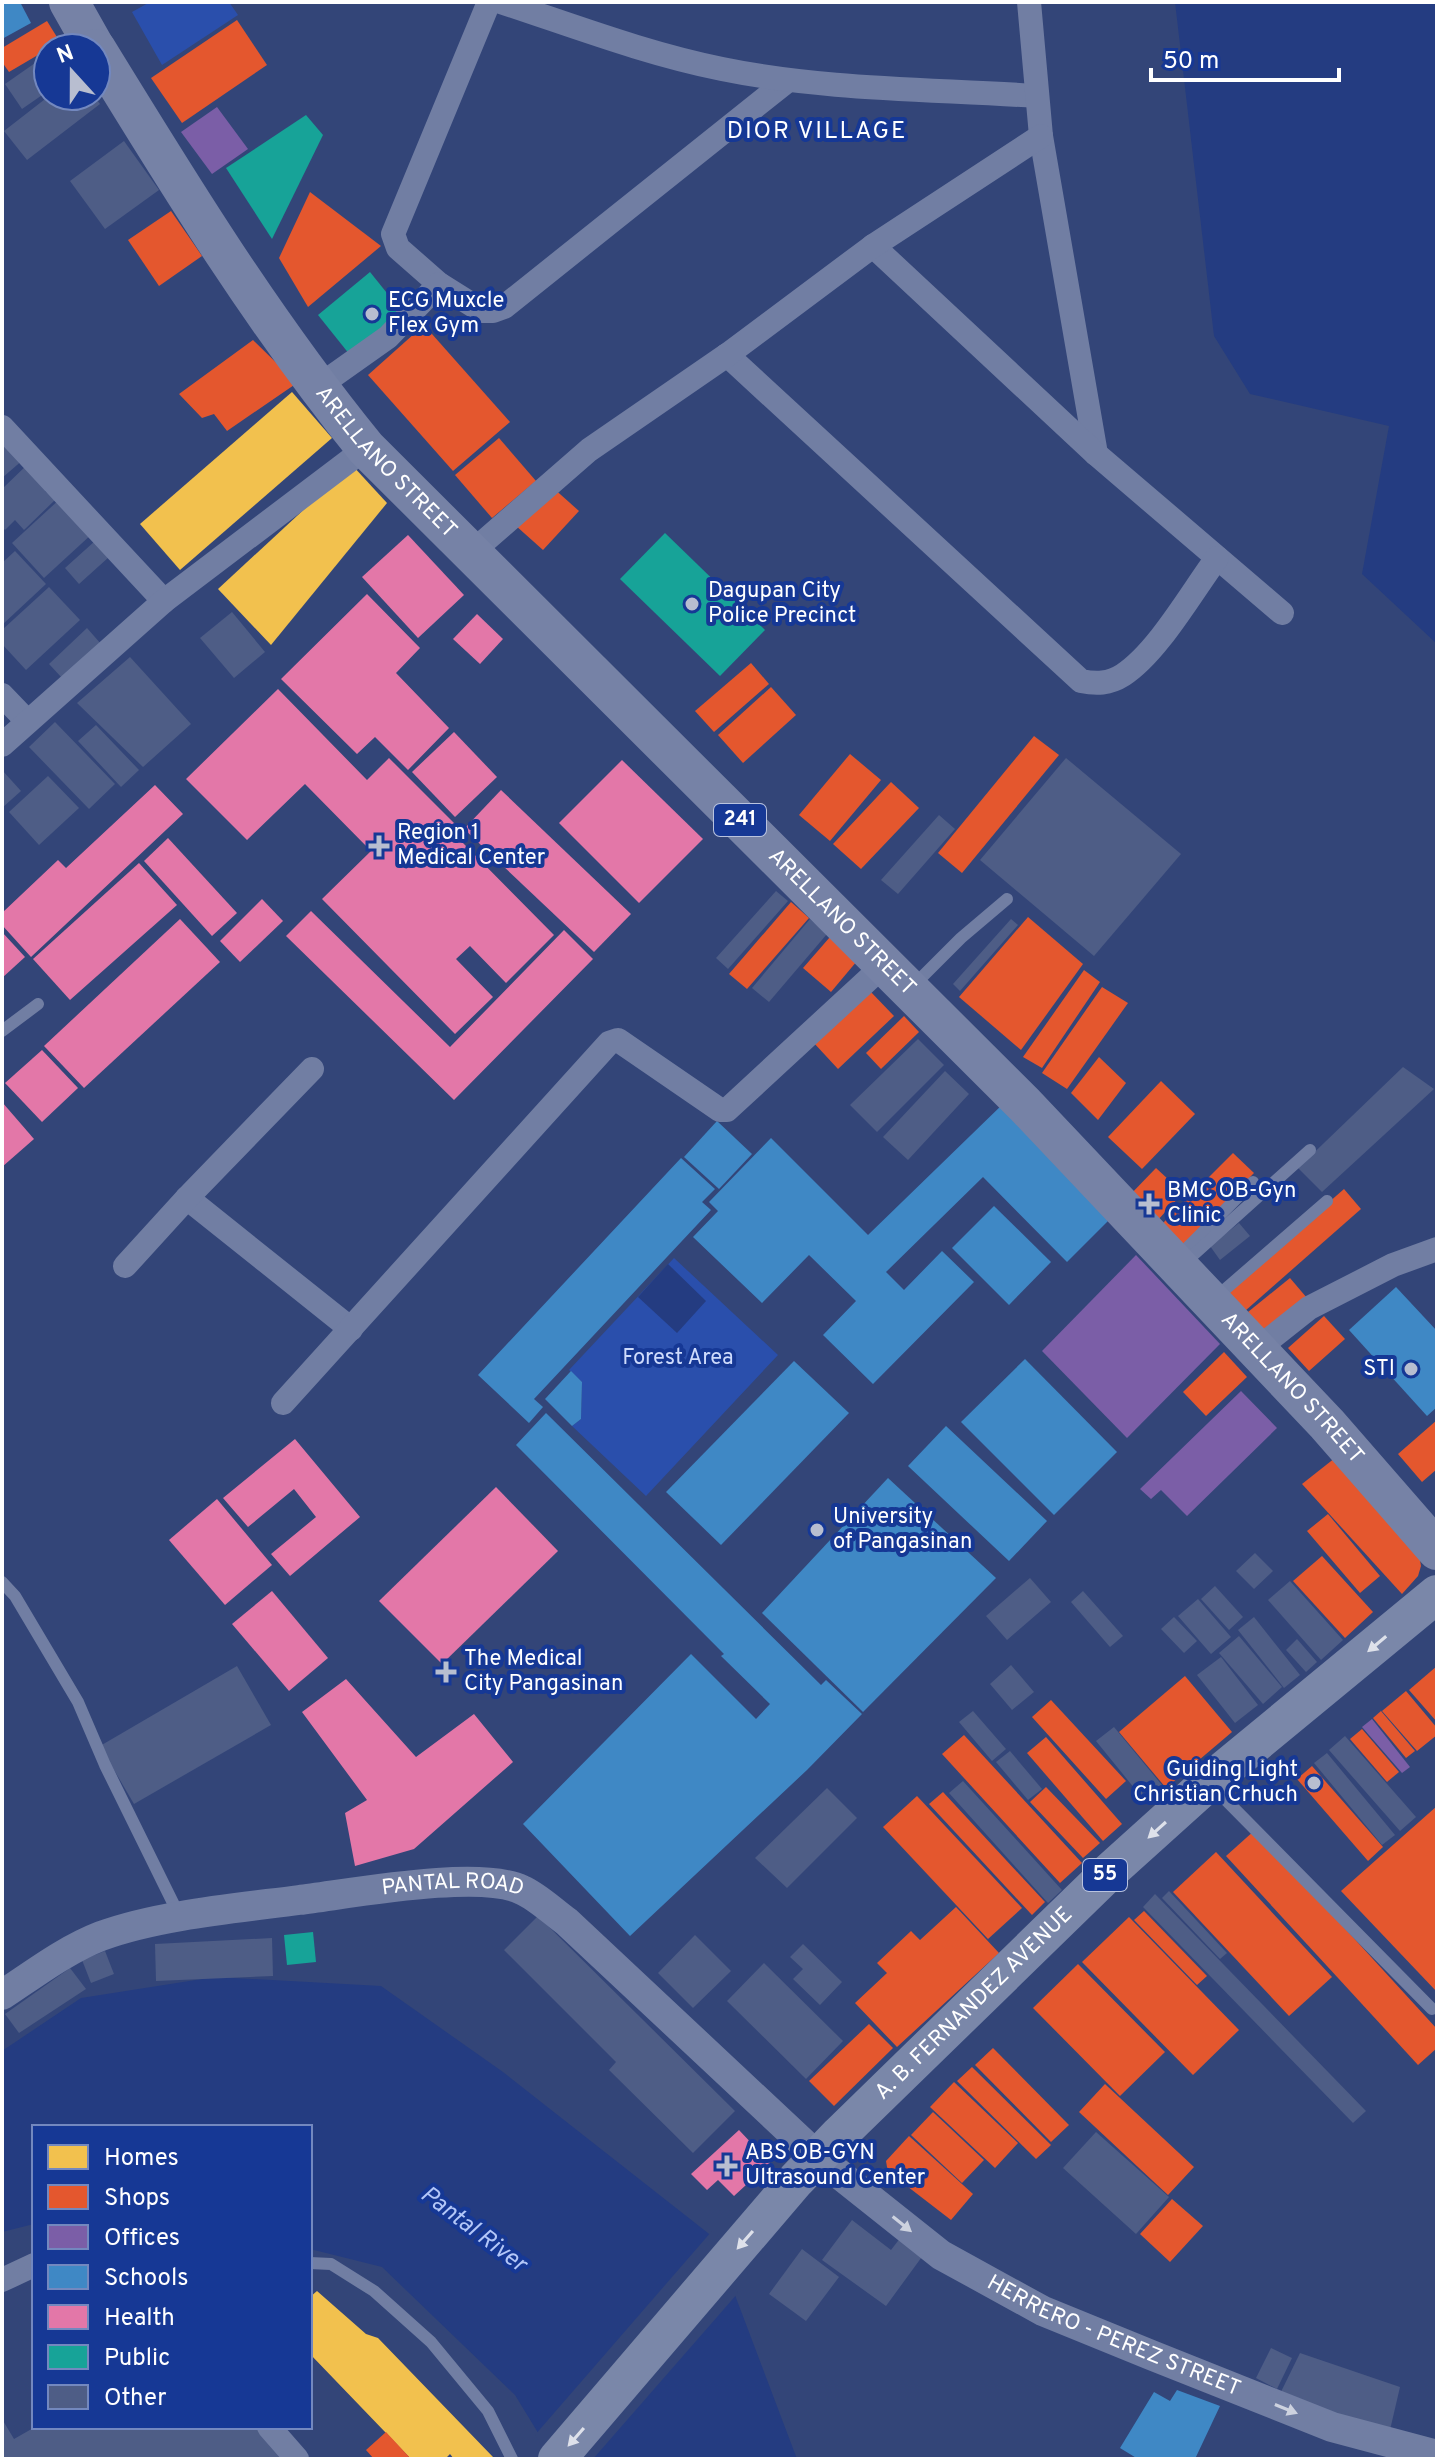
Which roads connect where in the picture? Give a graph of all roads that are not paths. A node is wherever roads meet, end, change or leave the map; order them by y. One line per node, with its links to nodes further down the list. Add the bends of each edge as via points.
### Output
1 (69, 2): 5 (highway, ARELLANO STREET / 241)
2 (489, 2): 11 (street, via 393,234 398,248)
3 (501, 2): 7 (street, via 647,50)
4 (1029, 2): 8 (street)
5 (87, 32)
6 (112, 74): 13 (highway, ARELLANO STREET / 241, via 212,238)
7 (787, 81): 8 (street); 11 (street, via 504,307 482,311)
8 (1036, 96): 9 (street)
9 (1041, 136): 10 (street); 16 (street)
10 (873, 246): 12 (street); 16 (street)
11 (439, 284): 13 (street, via 388,337)
12 (727, 355): 17 (street, via 589,450); 18 (street, via 1081,681 1095,684 1124,675 1152,648)
13 (316, 388): 15 (highway, ARELLANO STREET / 241)
14 (2, 427): 19 (street)
15 (366, 448): 17 (highway, ARELLANO STREET / 241); 19 (street)
16 (1096, 454): 18 (street)
17 (472, 552): 25 (highway, ARELLANO STREET / 241)
18 (1217, 558): 20 (street)
19 (164, 601): 22 (street)
20 (1282, 613)
21 (2, 695): 22 (street)
22 (27, 721): 23 (street)
23 (2, 745)
24 (1007, 899): 25 (lane, via 961,938)
25 (896, 977): 34 (highway, ARELLANO STREET / 241); 37 (street, via 727,1110 618,1040 609,1043)
26 (38, 1004): 27 (lane)
27 (2, 1031)
28 (312, 1069): 31 (street)
29 (1310, 1150): 34 (lane)
30 (1253, 1182): 34 (lane)
31 (187, 1198): 35 (street); 37 (street)
32 (1327, 1201): 36 (lane)
33 (1437, 1249): 38 (street, via 1309,1308)
34 (1177, 1264): 36 (highway, ARELLANO STREET / 241)
35 (125, 1266)
36 (1212, 1301): 38 (highway, ARELLANO STREET / 241)
37 (351, 1329): 39 (street)
38 (1256, 1350): 40 (highway, ARELLANO STREET / 241)
39 (283, 1403)
40 (1437, 1550)
41 (2, 1582): 44 (lane, via 78,1702)
42 (1437, 1594): 43 (main road, A. B. FERNANDEZ AVENUE / 55, one-way to 43)
43 (1209, 1782): 46 (lane); 47 (main road, A. B. FERNANDEZ AVENUE / 55, one-way to 47, via 1108,1873)
44 (180, 1918): 45 (street, PANTAL ROAD, via 102,1936 54,1959); 47 (street, PANTAL ROAD, via 414,1885 493,1883 522,1889 567,1922)
45 (2, 1995)
46 (1432, 2009)
47 (808, 2169): 52 (street, HERRERO - PEREZ STREET, one-way to 52, via 941,2255 1043,2311 1332,2427); 55 (main road, A. B. FERNANDEZ AVENUE / 55, one-way to 55)
48 (312, 2263): 54 (lane, via 331,2264 374,2291 431,2342 488,2411)
49 (32, 2266): 50 (street)
50 (2, 2280)
51 (271, 2429): 53 (street)
52 (1437, 2455)
53 (297, 2459)
54 (512, 2459)
55 (557, 2459)

